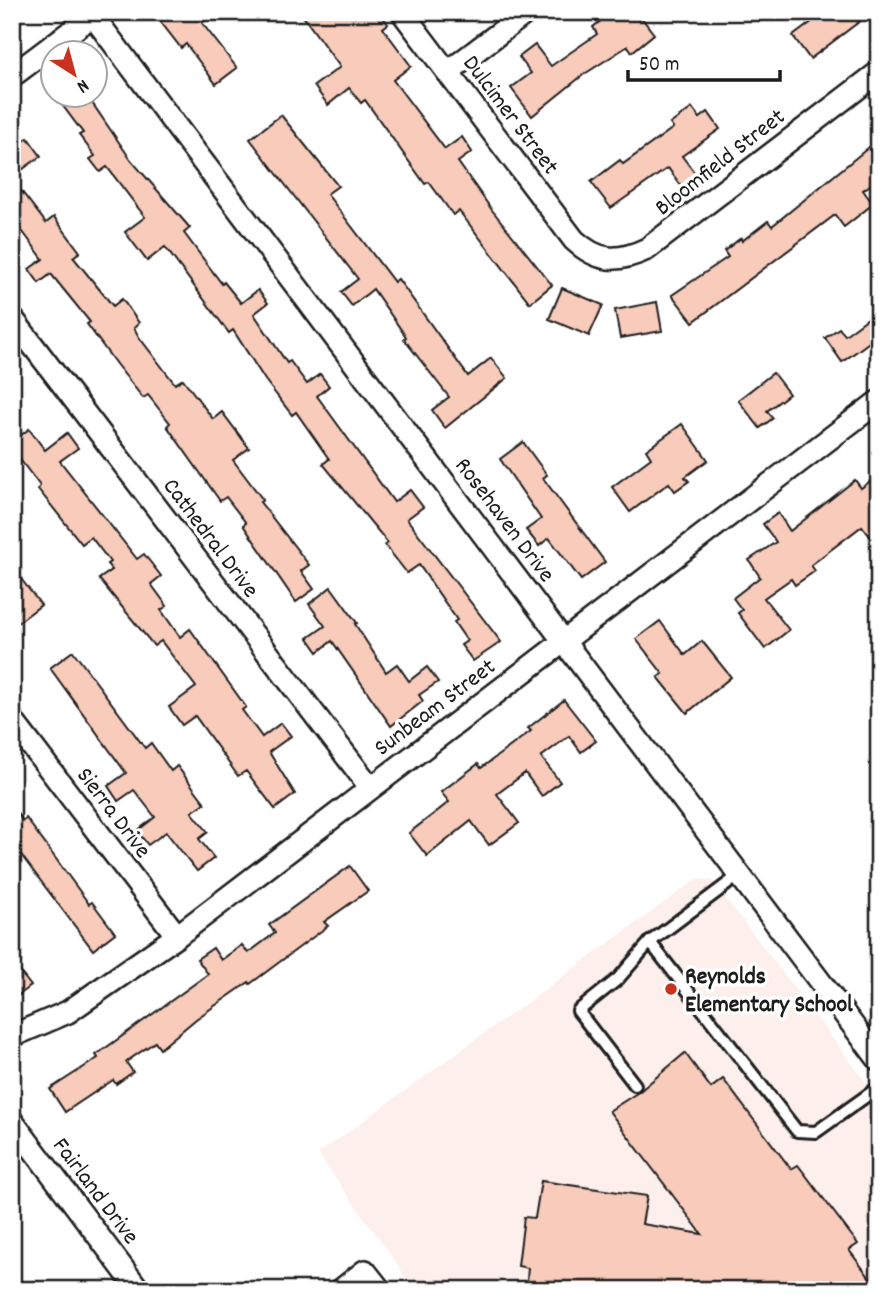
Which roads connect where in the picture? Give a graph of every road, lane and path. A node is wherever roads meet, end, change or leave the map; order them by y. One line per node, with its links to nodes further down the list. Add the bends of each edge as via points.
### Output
1 (402, 12): 4 (street, Dulcimer Street)
2 (527, 12): 4 (street)
3 (93, 13): 6 (street); 10 (street, Rosehaven Drive)
4 (448, 72): 7 (street, Dulcimer Street)
5 (879, 72): 7 (street, Bloomfield Street, via 647,249 629,258 609,260)
6 (12, 76)
7 (582, 247)
8 (12, 318): 12 (street, Cathedral Drive)
9 (879, 401): 10 (street, Sunbeam Street)
10 (564, 640): 12 (street, Sunbeam Street); 13 (street, Rosehaven Drive)
11 (12, 720): 14 (street, Sierra Drive)
12 (370, 788): 14 (street, Sunbeam Street)
13 (738, 876): 15 (lane); 17 (street, Rosehaven Drive)
14 (177, 936): 16 (street, Sunbeam Street, via 68,1012)
15 (650, 942): 18 (lane, via 618,979 578,1011); 19 (lane, via 791,1128 816,1132)
16 (12, 1037)
17 (879, 1060)
18 (635, 1085)
19 (879, 1087)
20 (12, 1121): 21 (street, Fairland Drive)
21 (139, 1290)
22 (341, 1290): 23 (street, via 365,1271)
23 (380, 1290)

